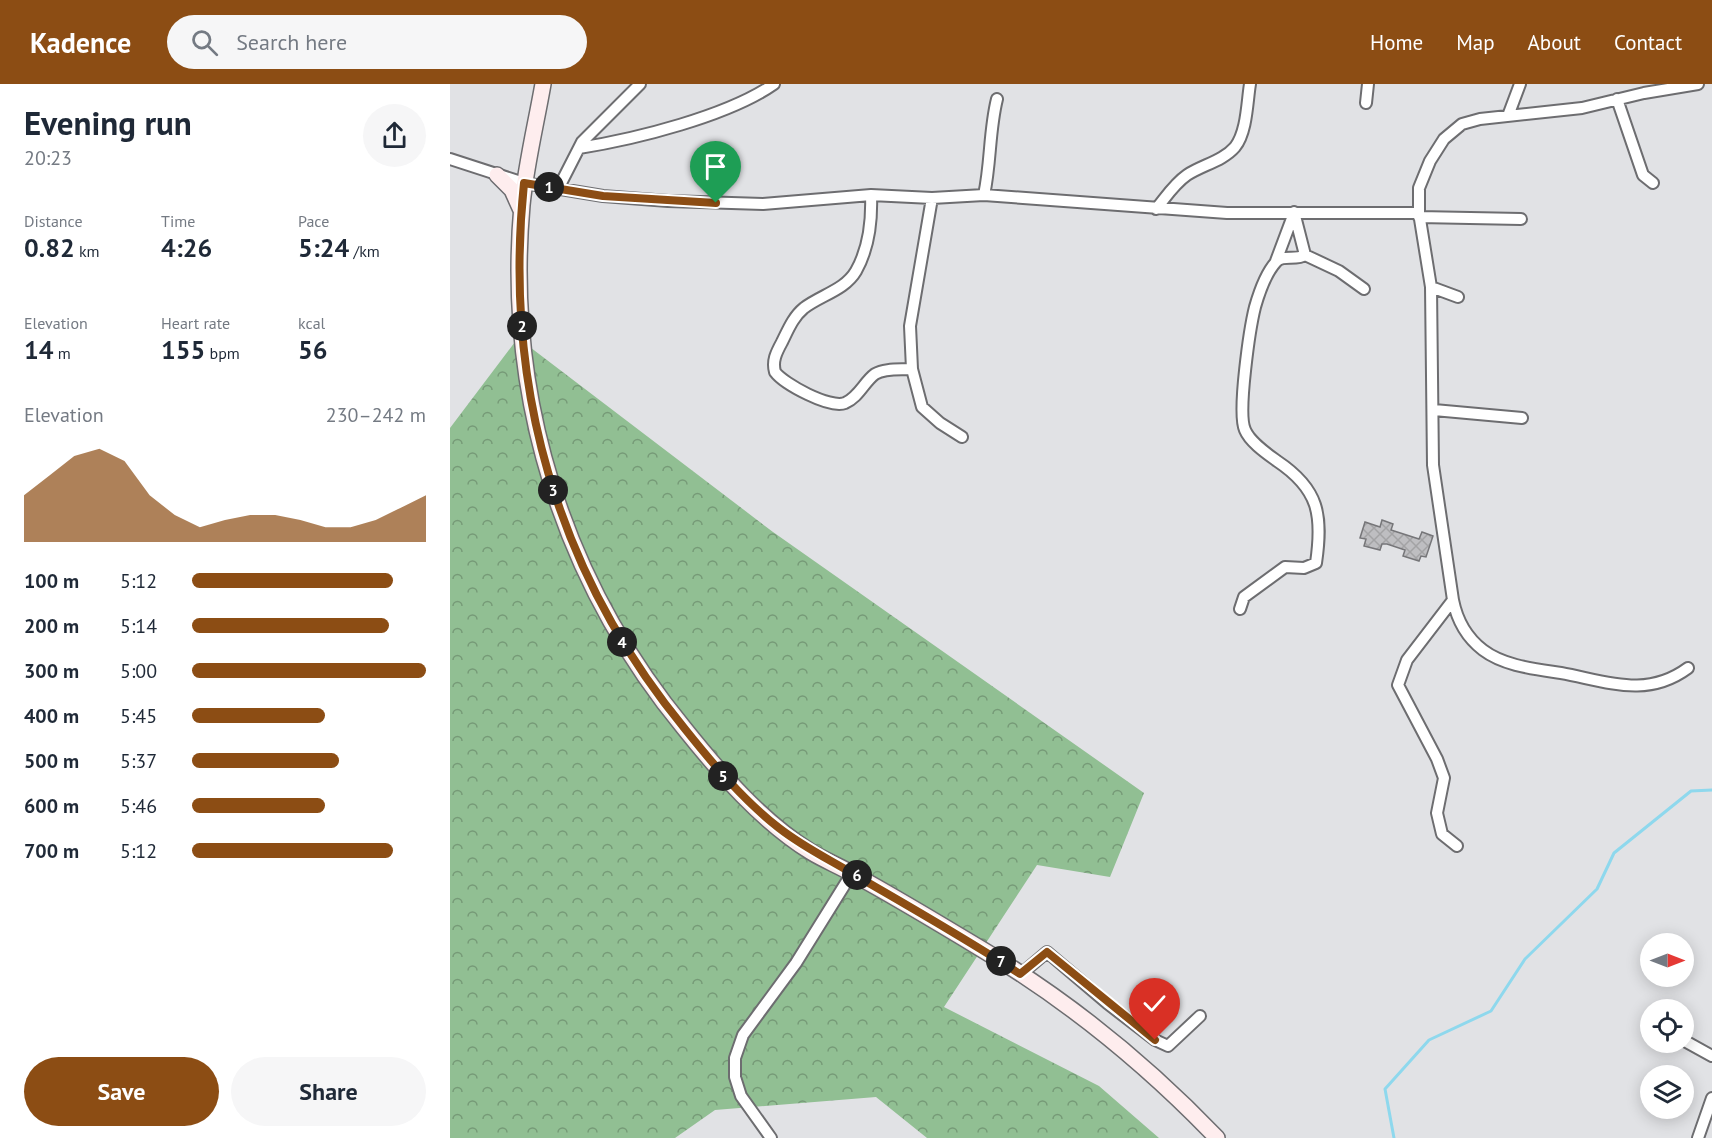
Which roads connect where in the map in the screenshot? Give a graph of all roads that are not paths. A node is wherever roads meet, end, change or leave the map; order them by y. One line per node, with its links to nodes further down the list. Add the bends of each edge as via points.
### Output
1 (543, 84): 15 (main road)
2 (640, 84): 12 (street)
3 (774, 84): 12 (street, via 712,114 637,137)
4 (1250, 84): 21 (street, via 1236,146 1174,185)
5 (1368, 84): 10 (street)
6 (1520, 84): 11 (street)
7 (1698, 84): 9 (street)
8 (997, 99): 19 (street)
9 (1617, 99): 11 (street, via 1582,108); 16 (street, via 1643,175)
10 (1366, 103)
11 (1508, 116): 24 (street, via 1462,124 1444,139 1419,188)
12 (579, 148): 17 (street)
13 (450, 159): 14 (street)
14 (497, 175): 15 (street); 22 (main road, via 512,190)
15 (524, 183): 17 (street); 22 (main road)
16 (1653, 183)
17 (558, 189): 18 (street, via 657,201 763,204)
18 (872, 195): 20 (street); 31 (street, via 872,220 856,271 846,284 822,296 794,319 776,354 775,372 790,385 837,404 856,396 876,374)
19 (984, 195): 20 (street); 21 (street)
20 (932, 198): 31 (street, via 910,326)
21 (1156, 209): 23 (street)
22 (521, 210): 39 (main road, via 523,340 536,427 569,540 607,619 659,698 719,772 810,852)
23 (1294, 212): 24 (street); 26 (street); 27 (street)
24 (1419, 215): 25 (street); 28 (street)
25 (1521, 219)
26 (1305, 255): 27 (street); 29 (street)
27 (1276, 261): 36 (street, via 1255,309 1242,422 1252,440 1300,478 1310,491 1320,539 1316,563 1304,568 1285,567 1249,593)
28 (1431, 286): 30 (street); 32 (street)
29 (1364, 288)
30 (1458, 297)
31 (912, 369): 34 (street, via 922,407)
32 (1434, 410): 33 (street); 35 (street, via 1433,465)
33 (1522, 418)
34 (962, 437)
35 (1453, 600): 37 (street, via 1466,634 1484,651 1530,668 1615,686 1678,676); 38 (street, via 1407,660 1398,685 1444,778 1437,813 1442,834)
36 (1240, 609)
37 (1688, 668)
38 (1457, 846)
39 (852, 873): 40 (main road); 45 (street, via 796,963 743,1035 735,1058 741,1096)
40 (1020, 974): 41 (street, via 1047,952 1107,1003 1168,1046); 46 (main road, via 1115,1041 1170,1089)
41 (1200, 1016)
42 (1694, 1046): 43 (street)
43 (1712, 1056)
44 (1712, 1098): 47 (street)
45 (771, 1138)
46 (1217, 1138)
47 (1698, 1138)

